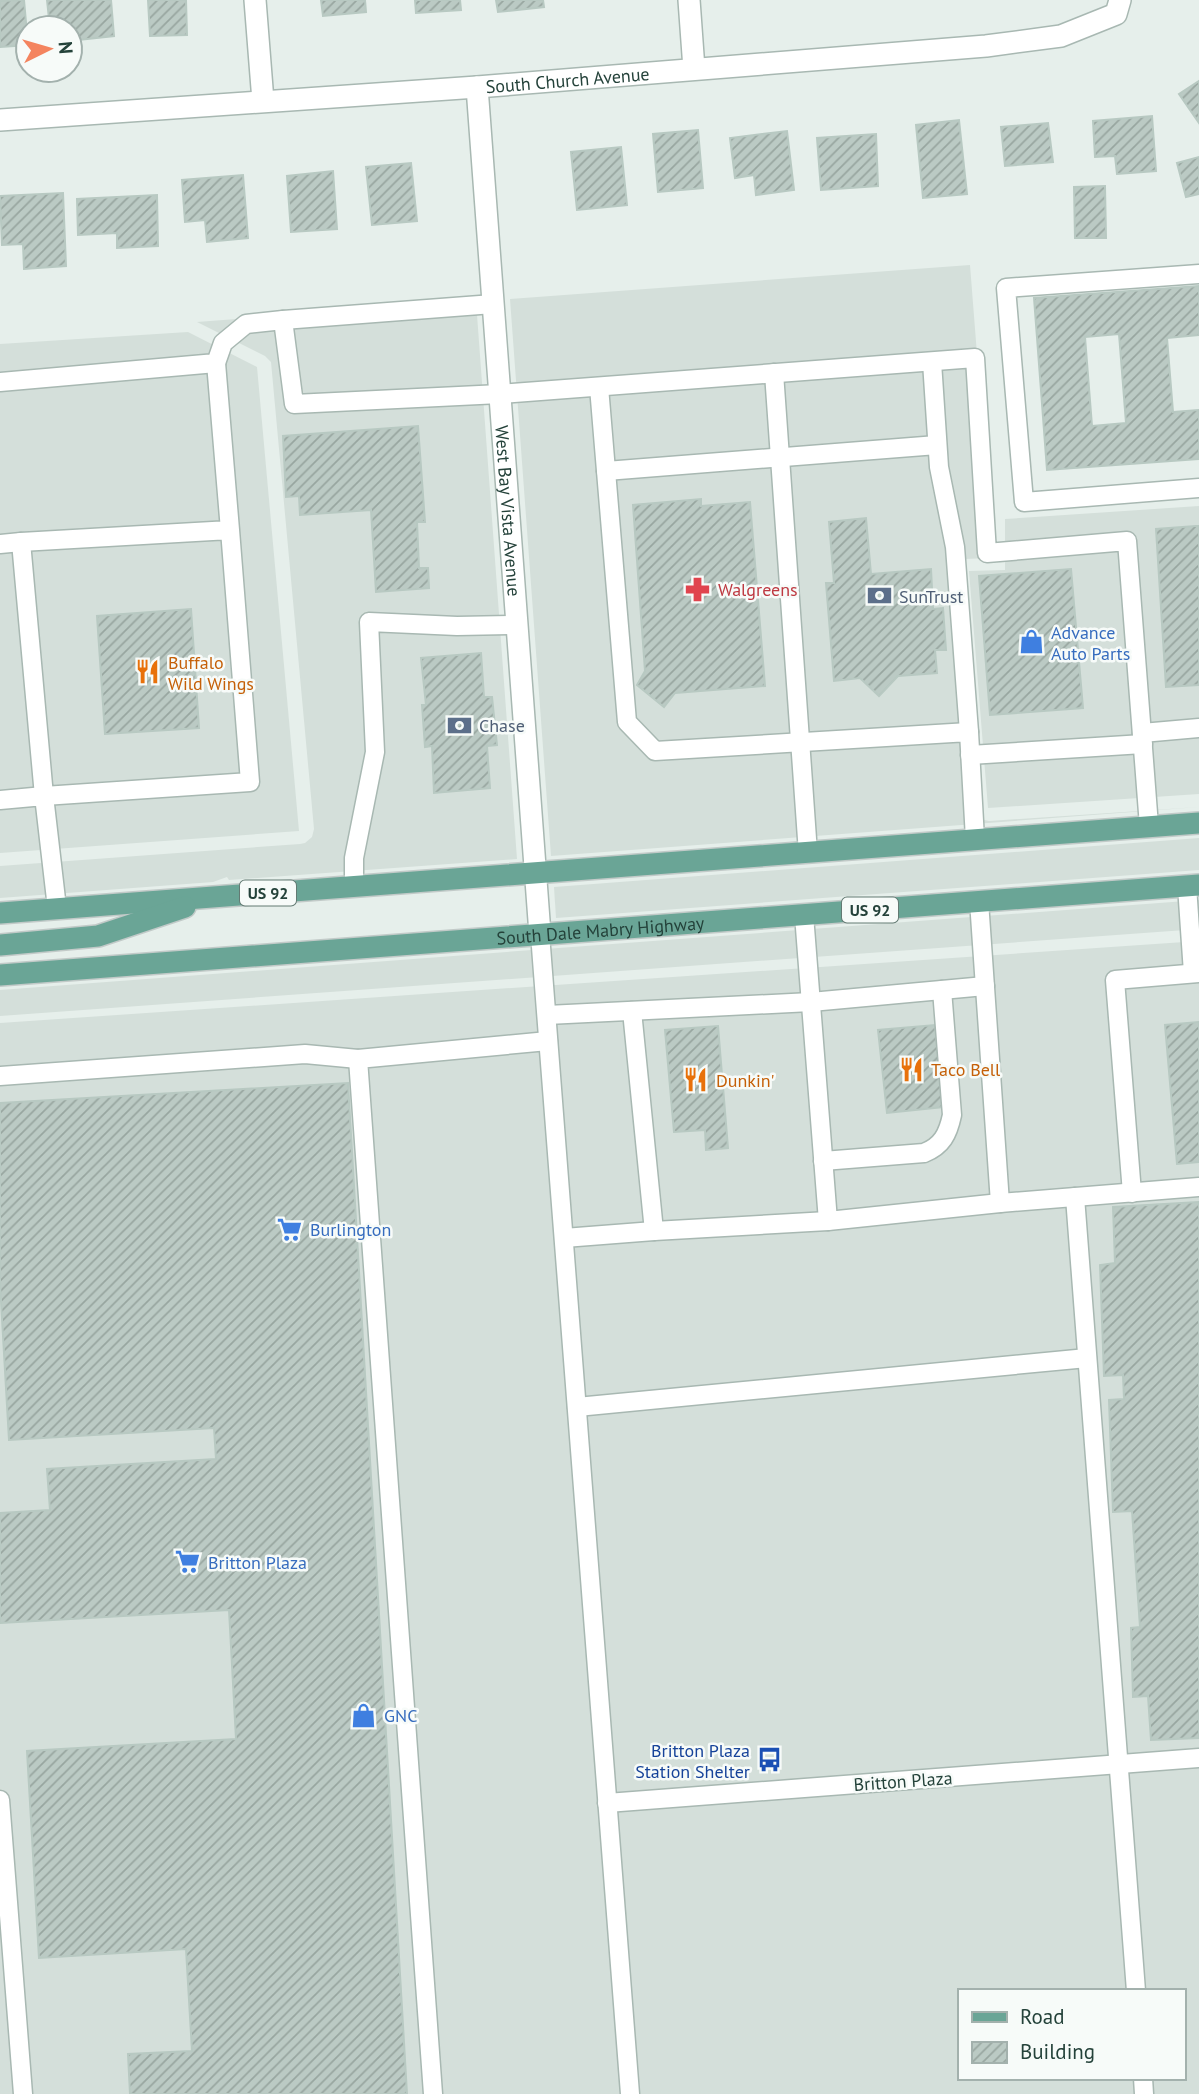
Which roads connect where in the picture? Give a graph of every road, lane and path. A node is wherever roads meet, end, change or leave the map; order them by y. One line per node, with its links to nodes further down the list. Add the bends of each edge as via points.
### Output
1 (255, 0): 6 (street)
2 (689, 0): 4 (street)
3 (1121, 0): 4 (street, South Church Avenue, via 1116,14 1061,37)
4 (694, 69): 5 (street, South Church Avenue)
5 (477, 87): 6 (street, South Church Avenue); 9 (street, West Bay Vista Avenue)
6 (263, 101): 7 (street, South Church Avenue)
7 (0, 120)
8 (1199, 274): 20 (lane, via 1006,288 1024,502)
9 (493, 304): 10 (lane); 16 (street, West Bay Vista Avenue)
10 (283, 320): 12 (lane, via 246,324 223,343); 16 (lane, via 295,404)
11 (932, 362): 13 (lane); 17 (lane); 27 (lane, via 975,358 987,553 1127,541)
12 (216, 363): 14 (lane); 21 (lane)
13 (774, 373): 15 (lane); 18 (lane)
14 (0, 382)
15 (599, 387): 16 (lane); 19 (lane)
16 (500, 394): 24 (street, West Bay Vista Avenue)
17 (937, 445): 18 (lane); 26 (lane, via 955,547)
18 (780, 457): 19 (lane); 28 (lane)
19 (606, 471): 28 (lane, via 627,722 655,751)
20 (1199, 488)
21 (230, 530): 22 (lane); 30 (lane, via 250,782)
22 (21, 542): 23 (lane); 30 (lane)
23 (0, 544)
24 (517, 625): 36 (street, West Bay Vista Avenue); 38 (lane, via 369,622 375,752 354,858)
25 (1199, 728): 27 (lane)
26 (969, 732): 28 (lane); 29 (lane)
27 (1142, 738): 29 (lane); 33 (lane)
28 (800, 743): 35 (lane)
29 (970, 755): 34 (lane)
30 (44, 796): 31 (lane); 41 (lane)
31 (0, 800)
32 (1199, 823): 33 (main road, US 92)
33 (1149, 826): 34 (main road, US 92)
34 (975, 839): 35 (main road, US 92)
35 (808, 853): 36 (main road, US 92)
36 (536, 873): 38 (main road, US 92); 44 (street, West Bay Vista Avenue)
37 (1193, 885): 40 (main road, South Dale Mabry Highway / US 92); 46 (lane)
38 (354, 886): 39 (main road, US 92)
39 (217, 897): 41 (main road, US 92); 45 (main road, via 98,936)
40 (979, 901): 43 (main road, South Dale Mabry Highway / US 92); 48 (lane)
41 (57, 908): 42 (main road, US 92)
42 (0, 913)
43 (804, 915): 44 (main road, South Dale Mabry Highway / US 92); 50 (lane)
44 (540, 934): 47 (main road, South Dale Mabry Highway / US 92); 52 (lane)
45 (0, 945)
46 (1196, 973): 58 (lane, via 1115,980)
47 (0, 975)
48 (985, 986): 49 (lane); 60 (lane)
49 (942, 990): 50 (lane); 56 (lane, via 952,1115 943,1141 924,1153)
50 (811, 1002): 51 (lane); 56 (lane)
51 (632, 1011): 52 (lane); 62 (lane)
52 (547, 1015): 53 (lane)
53 (548, 1041): 54 (lane); 63 (lane)
54 (358, 1059): 55 (lane, via 305,1054); 72 (lane)
55 (0, 1076)
56 (823, 1161): 61 (lane)
57 (1199, 1187): 58 (lane)
58 (1132, 1193): 59 (lane)
59 (1075, 1197): 60 (lane); 64 (lane)
60 (1000, 1203): 61 (lane)
61 (828, 1222): 62 (lane)
62 (654, 1231): 63 (lane)
63 (564, 1238): 65 (lane)
64 (1087, 1358): 65 (lane); 67 (lane)
65 (577, 1407): 69 (lane)
66 (1199, 1758): 67 (lane, Britton Plaza)
67 (1118, 1764): 69 (lane, Britton Plaza); 70 (lane)
68 (0, 1800): 71 (lane)
69 (607, 1803): 73 (lane)
70 (1136, 1989)
71 (23, 2094)
72 (433, 2094)
73 (630, 2094)

